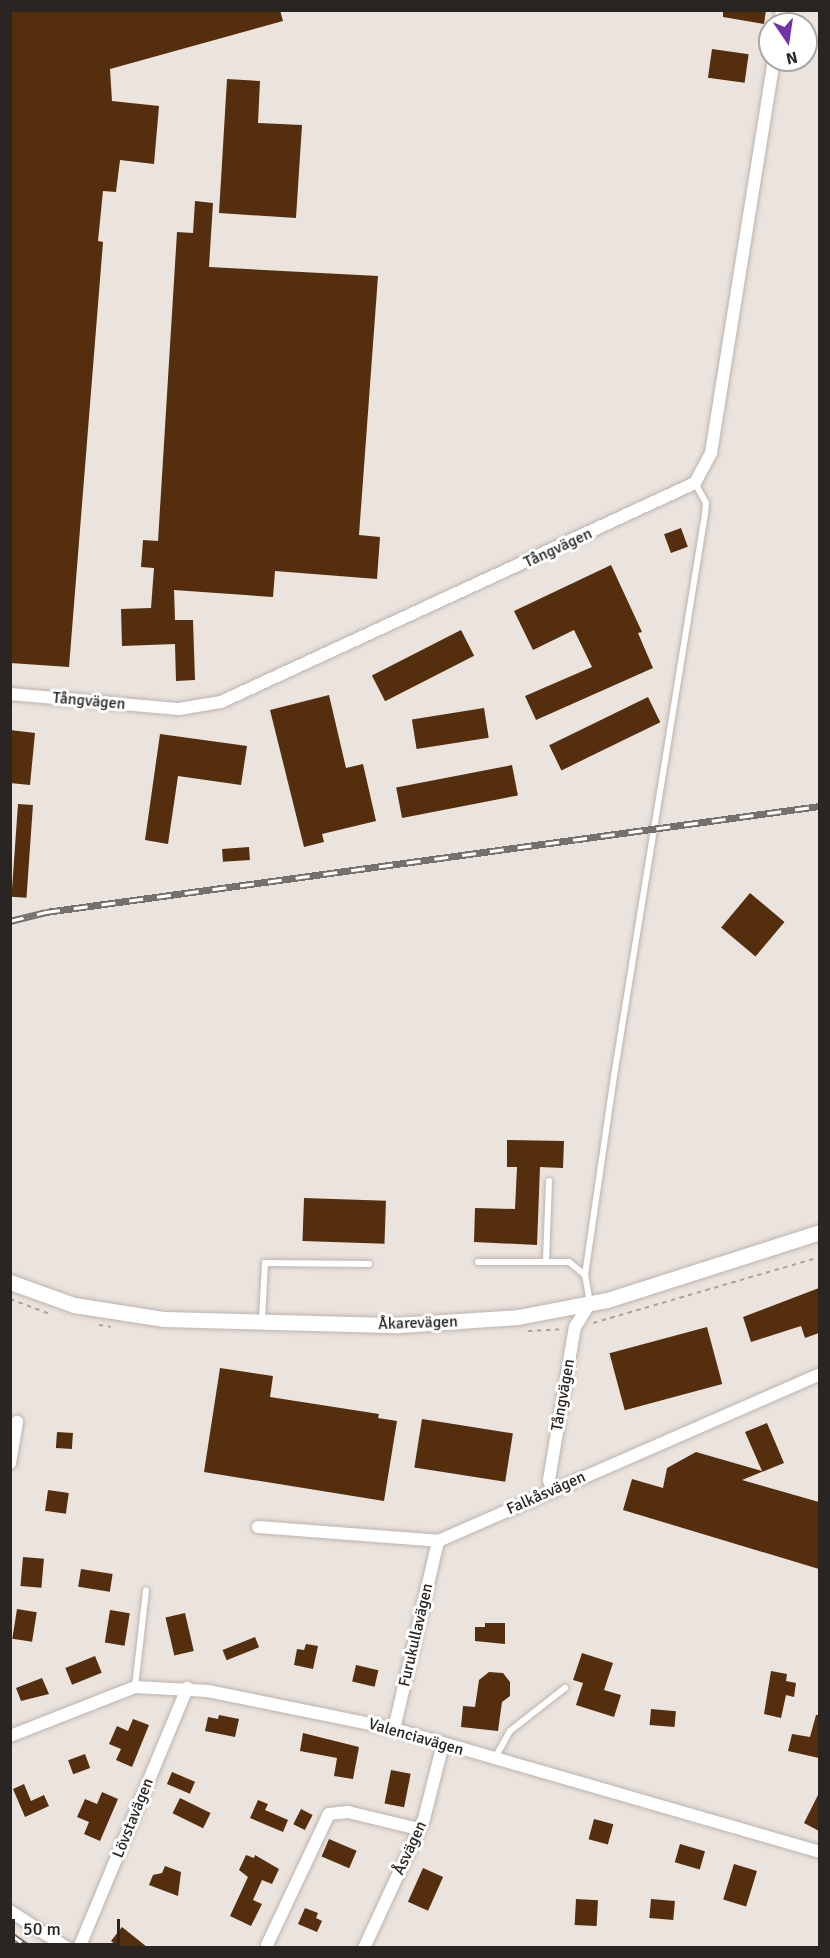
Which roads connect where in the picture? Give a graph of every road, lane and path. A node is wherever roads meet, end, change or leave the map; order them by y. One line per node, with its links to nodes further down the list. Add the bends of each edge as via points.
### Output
1 (772, 72): 2 (street, via 711,453)
2 (695, 483): 3 (street, Tångvägen, via 221,702 178,709); 9 (lane, via 706,503 705,514)
3 (10, 694)
4 (549, 1181): 6 (lane)
5 (819, 1232): 11 (street, Åkarevägen)
6 (546, 1260): 7 (lane); 9 (lane, via 569,1262)
7 (478, 1262)
8 (369, 1264): 12 (lane, via 265,1263)
9 (585, 1275): 11 (lane)
10 (10, 1282): 12 (street, Åkarevägen, via 74,1305 163,1319)
11 (590, 1303): 12 (street, Åkarevägen, via 518,1317 399,1325); 16 (street, Tångvägen, via 575,1327 549,1480)
12 (262, 1324)
13 (819, 1374): 16 (street, Falkåsvägen)
14 (17, 1422): 15 (street)
15 (10, 1463)
16 (552, 1490): 18 (street, Falkåsvägen)
17 (258, 1527): 18 (street, Falkåsvägen)
18 (438, 1541): 23 (street, Furukullavägen)
19 (146, 1591): 20 (lane)
20 (135, 1687): 21 (street, Valenciavägen); 24 (street, Valenciavägen)
21 (187, 1688): 23 (street, Valenciavägen); 32 (street, Lövstavägen)
22 (565, 1688): 26 (lane, via 510,1731)
23 (394, 1729): 25 (street, Valenciavägen)
24 (10, 1736)
25 (443, 1744): 26 (street, Valenciavägen); 27 (street, Åsvägen)
26 (494, 1759): 28 (street, Valenciavägen)
27 (419, 1829): 30 (street, via 348,1812 330,1814); 33 (street, Åsvägen)
28 (819, 1852)
29 (10, 1911): 31 (street)
30 (267, 1945)
31 (67, 1947)
32 (79, 1947)
33 (364, 1947)

